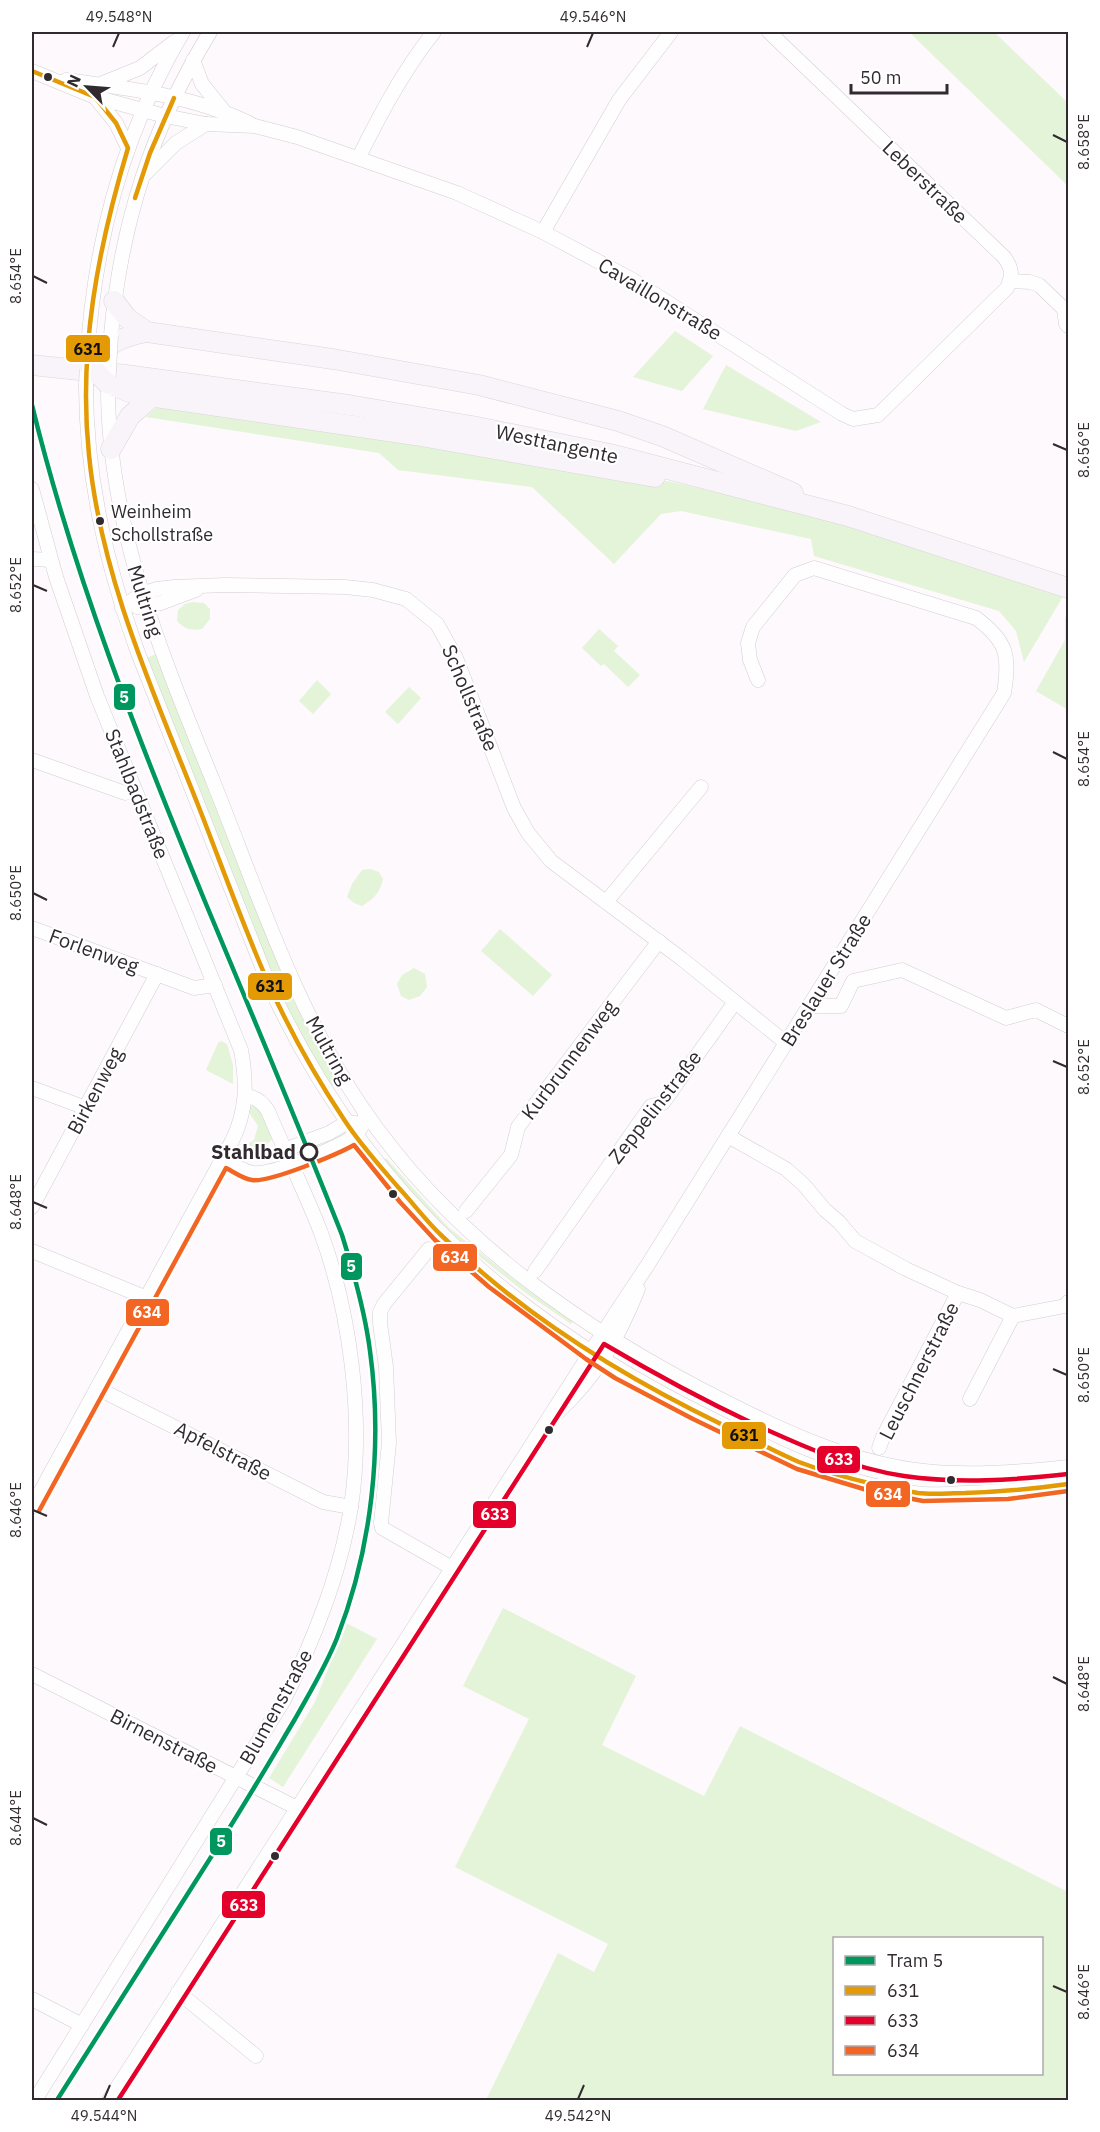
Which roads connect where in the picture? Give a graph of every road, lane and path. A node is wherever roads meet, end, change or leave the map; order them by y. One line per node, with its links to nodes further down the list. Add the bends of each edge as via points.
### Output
1 (210, 32): 6 (street, Multring)
2 (434, 32): 19 (street, via 372,129)
3 (671, 32): 21 (street, via 619,100)
4 (769, 32): 22 (street, Leberstraße, via 1004,257 1010,266)
5 (181, 34): 9 (street, Cavaillonstraße, via 140,68); 10 (street, Multring)
6 (193, 60): 12 (street, Multring); 14 (street, Cavaillonstraße, via 202,84)
7 (32, 71): 8 (street, Cavaillonstraße)
8 (49, 77): 9 (street, Cavaillonstraße); 11 (street, Cavaillonstraße)
9 (101, 84): 10 (street, Cavaillonstraße)
10 (151, 93): 12 (street, Cavaillonstraße); 13 (street, Multring)
11 (95, 97): 13 (street, Cavaillonstraße); 18 (street, Cavaillonstraße, via 116,123)
12 (174, 98): 14 (street, Cavaillonstraße); 15 (street, Multring)
13 (143, 110): 15 (street, Cavaillonstraße); 18 (street, Multring)
14 (223, 110): 17 (street, Cavaillonstraße)
15 (165, 116): 16 (street, Cavaillonstraße); 20 (street, Multring)
16 (206, 124): 17 (street, Cavaillonstraße); 20 (street, via 176,142)
17 (255, 126): 19 (street, Cavaillonstraße)
18 (128, 148): 27 (street, Multring, via 103,231)
19 (359, 157): 21 (street, Cavaillonstraße, via 457,193)
20 (141, 177): 23 (street, Multring, via 129,218)
21 (543, 232): 22 (street, Cavaillonstraße, via 635,282 853,419 878,415 888,407)
22 (1010, 281): 24 (street, via 1039,285 1064,309)
23 (114, 301): 25 (main road, via 127,318); 26 (street, Multring)
24 (1068, 326)
25 (147, 332): 26 (main road); 34 (main road, via 479,385 618,421)
26 (115, 338): 27 (main road); 29 (street, Multring, bridge)
27 (87, 363): 29 (main road, bridge); 39 (street, Multring, bridge, via 88,452 95,499)
28 (32, 365): 32 (main road, Westtangente, via 261,392 472,426 610,454)
29 (112, 387): 30 (main road); 31 (street, Multring)
30 (152, 397): 31 (main road, via 130,416); 32 (main road)
31 (111, 449): 38 (street, Multring, via 117,496)
32 (734, 488): 34 (main road, Westtangente)
33 (32, 489): 36 (street, Stahlbadstraße)
34 (848, 516): 37 (main road, Westtangente)
35 (32, 559): 36 (street)
36 (51, 560): 43 (street, Stahlbadstraße)
37 (1068, 588)
38 (143, 600): 39 (street, Schollstraße); 44 (street, Schollstraße, via 225,585 345,587 406,599 437,624 456,658 514,807 528,832 551,861); 56 (street, Multring, via 291,979 327,1051)
39 (122, 608): 57 (street, Multring, via 270,987 297,1042)
40 (758, 680): 50 (street, Breslauer Straße, via 748,643 753,627 795,575 814,568 976,618 1003,646 1008,667 1004,693)
41 (32, 760): 43 (street, via 125,793)
42 (701, 787): 44 (street)
43 (134, 790): 48 (street, Stahlbadstraße)
44 (606, 902): 46 (street, Schollstraße)
45 (32, 928): 47 (street, Forlenweg)
46 (659, 941): 49 (street, Schollstraße); 65 (street, Kurbrunnenweg, via 518,1127 511,1155)
47 (157, 974): 48 (street, Forlenweg, via 195,988); 55 (street, Birkenweg)
48 (215, 985): 54 (street, Stahlbadstraße, via 241,1050)
49 (735, 1002): 52 (street, Schollstraße); 69 (street, Zeppelinstraße, via 663,1103 651,1106)
50 (809, 1006): 51 (street, via 841,1005 853,981 902,970 1006,1018 1036,1010); 52 (street, Breslauer Straße)
51 (1068, 1026)
52 (786, 1043): 59 (street, Breslauer Straße)
53 (32, 1088): 55 (street)
54 (246, 1096): 61 (street, Blumenstraße, via 264,1104); 62 (street, Stahlbadstraße, via 239,1127)
55 (86, 1108): 64 (street, Birkenweg)
56 (365, 1111): 58 (street); 60 (street, Multring)
57 (346, 1123): 58 (street, Multring); 61 (street)
58 (359, 1131): 60 (street, Multring); 63 (street, via 337,1146); 76 (street, Multring, via 406,1197 441,1235 493,1281)
59 (728, 1136): 68 (street, Breslauer Straße); 70 (street, Leuschnerstraße, via 786,1169 855,1240)
60 (390, 1144): 74 (street, Multring, via 478,1240 533,1286)
61 (284, 1150): 63 (street, Blumenstraße)
62 (223, 1158): 63 (street, via 250,1173); 71 (street, Stahlbadstraße)
63 (291, 1164): 85 (street, Blumenstraße, via 321,1233 348,1340 356,1437)
64 (32, 1207)
65 (466, 1211)
66 (429, 1249): 86 (street, via 380,1312 389,1443 381,1523 382,1528)
67 (32, 1251): 71 (street)
68 (647, 1266): 74 (street, Breslauer Straße); 75 (street, Breslauer Straße)
69 (535, 1271)
70 (958, 1293): 73 (street, Leuschnerstraße); 81 (street, Leuschnerstraße)
71 (147, 1298): 78 (street, Stahlbadstraße)
72 (1068, 1302): 73 (street, via 1065,1306)
73 (1012, 1316): 79 (street)
74 (602, 1334): 75 (street, Multring); 76 (street, Breslauer Straße)
75 (615, 1342): 77 (street, Breslauer Straße); 82 (street, Multring, via 744,1411 813,1444 854,1457 926,1471 1002,1473)
76 (590, 1353): 77 (street, Multring); 80 (street, Breslauer Straße)
77 (603, 1361): 80 (street, Breslauer Straße, via 573,1399); 83 (street, Multring, via 800,1462 849,1478 924,1494 1008,1492)
78 (98, 1388): 84 (street, Stahlbadstraße); 85 (street, Apfelstraße, via 323,1502)
79 (970, 1399)
80 (546, 1424): 86 (street, Breslauer Straße)
81 (879, 1448)
82 (1068, 1467)
83 (1068, 1484)
84 (32, 1507)
85 (351, 1507): 88 (street, Blumenstraße, via 338,1566 306,1656)
86 (452, 1569): 89 (street, Breslauer Straße)
87 (32, 1674): 88 (street, Birnenstraße)
88 (236, 1778): 89 (street, Birnenstraße); 92 (street, Blumenstraße)
89 (297, 1808): 90 (street, Breslauer Straße)
90 (178, 1992): 93 (street); 95 (street, Breslauer Straße)
91 (32, 1999): 92 (street)
92 (82, 2025): 94 (street, Blumenstraße)
93 (256, 2056)
94 (35, 2100)
95 (109, 2100)

